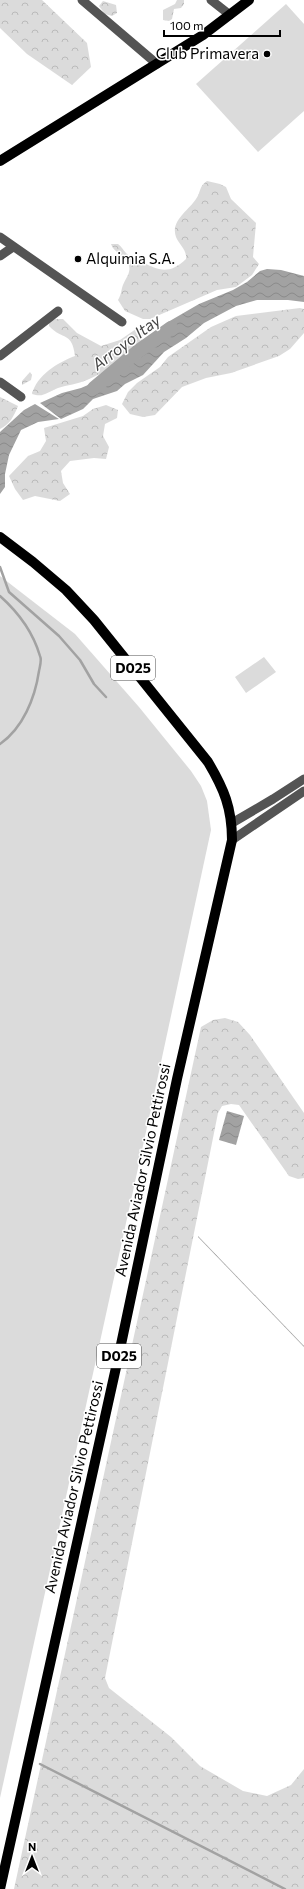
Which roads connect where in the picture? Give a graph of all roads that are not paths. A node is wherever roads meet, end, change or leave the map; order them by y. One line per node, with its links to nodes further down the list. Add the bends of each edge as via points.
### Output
1 (82, 0): 5 (street)
2 (211, 0): 4 (street)
3 (249, 0): 4 (main road)
4 (230, 16): 5 (main road)
5 (157, 64): 6 (main road)
6 (0, 161)
7 (0, 236): 8 (street)
8 (13, 246): 9 (street); 11 (street)
9 (0, 256)
10 (58, 311): 12 (street)
11 (122, 322)
12 (0, 356)
13 (0, 382): 14 (street)
14 (21, 397)
15 (0, 538): 18 (main road, Avenida Aviador Silvio Pettirossi / D025, via 66,590 94,620 173,717 208,762 222,785)
16 (304, 779): 18 (street)
17 (304, 791): 19 (street)
18 (232, 823): 19 (main road, Avenida Aviador Silvio Pettirossi / D025)
19 (232, 840): 20 (main road, Avenida Aviador Silvio Pettirossi / D025, via 177,1079 119,1354)
20 (0, 1889)

